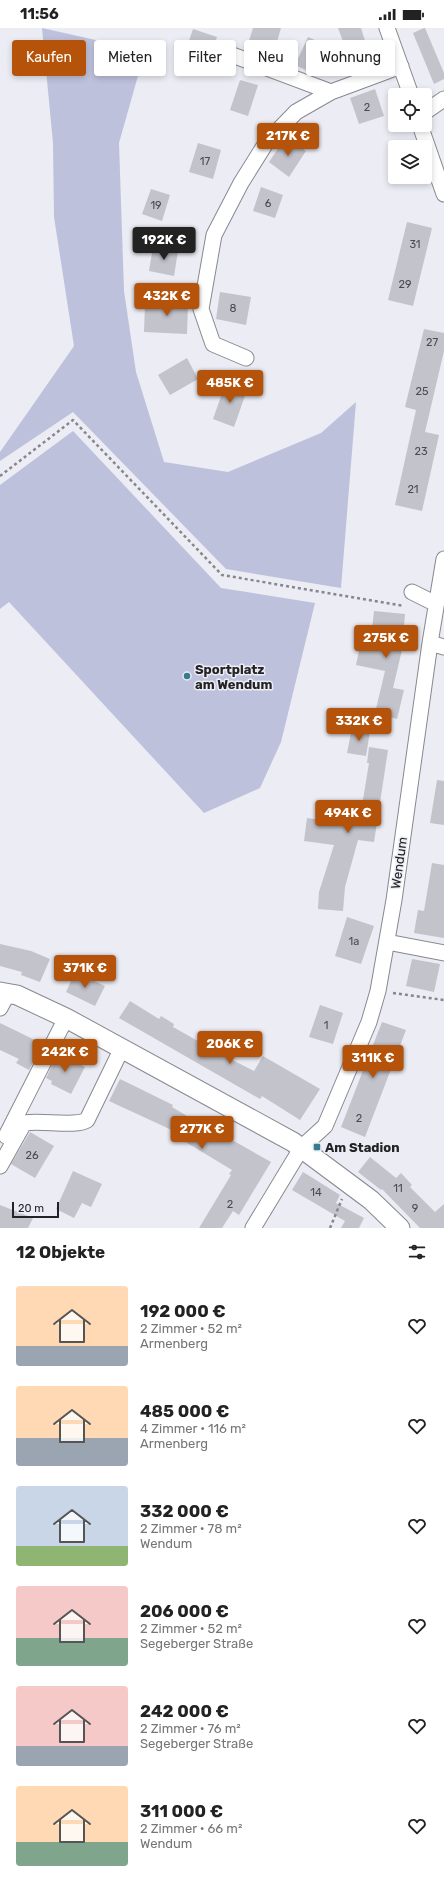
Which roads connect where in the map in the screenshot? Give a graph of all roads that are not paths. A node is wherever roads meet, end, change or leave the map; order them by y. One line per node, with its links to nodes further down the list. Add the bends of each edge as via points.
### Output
1 (387, 28): 3 (street)
2 (236, 56): 5 (street)
3 (401, 66): 4 (street); 5 (street)
4 (409, 88)
5 (331, 92): 10 (street, via 296,112 266,143 241,183 214,235 201,309 213,344)
6 (444, 99): 7 (street)
7 (432, 107)
8 (422, 132): 9 (street)
9 (444, 194)
10 (246, 358)
11 (444, 559): 13 (street, Wendum)
12 (412, 592): 13 (street)
13 (435, 608): 14 (street, Wendum)
14 (430, 643): 15 (street); 16 (street, Wendum)
15 (444, 647)
16 (386, 942): 17 (street); 22 (street, Wendum, via 378,991 369,1022 324,1126)
17 (444, 953)
18 (3, 997): 19 (main road, via 17,995)
19 (66, 1018): 20 (main road); 21 (street)
20 (122, 1048): 22 (main road); 23 (street, via 84,1122 26,1123)
21 (0, 1147)
22 (302, 1148): 24 (street); 25 (main road, via 371,1200)
23 (0, 1166)
24 (253, 1228)
25 (400, 1228)

